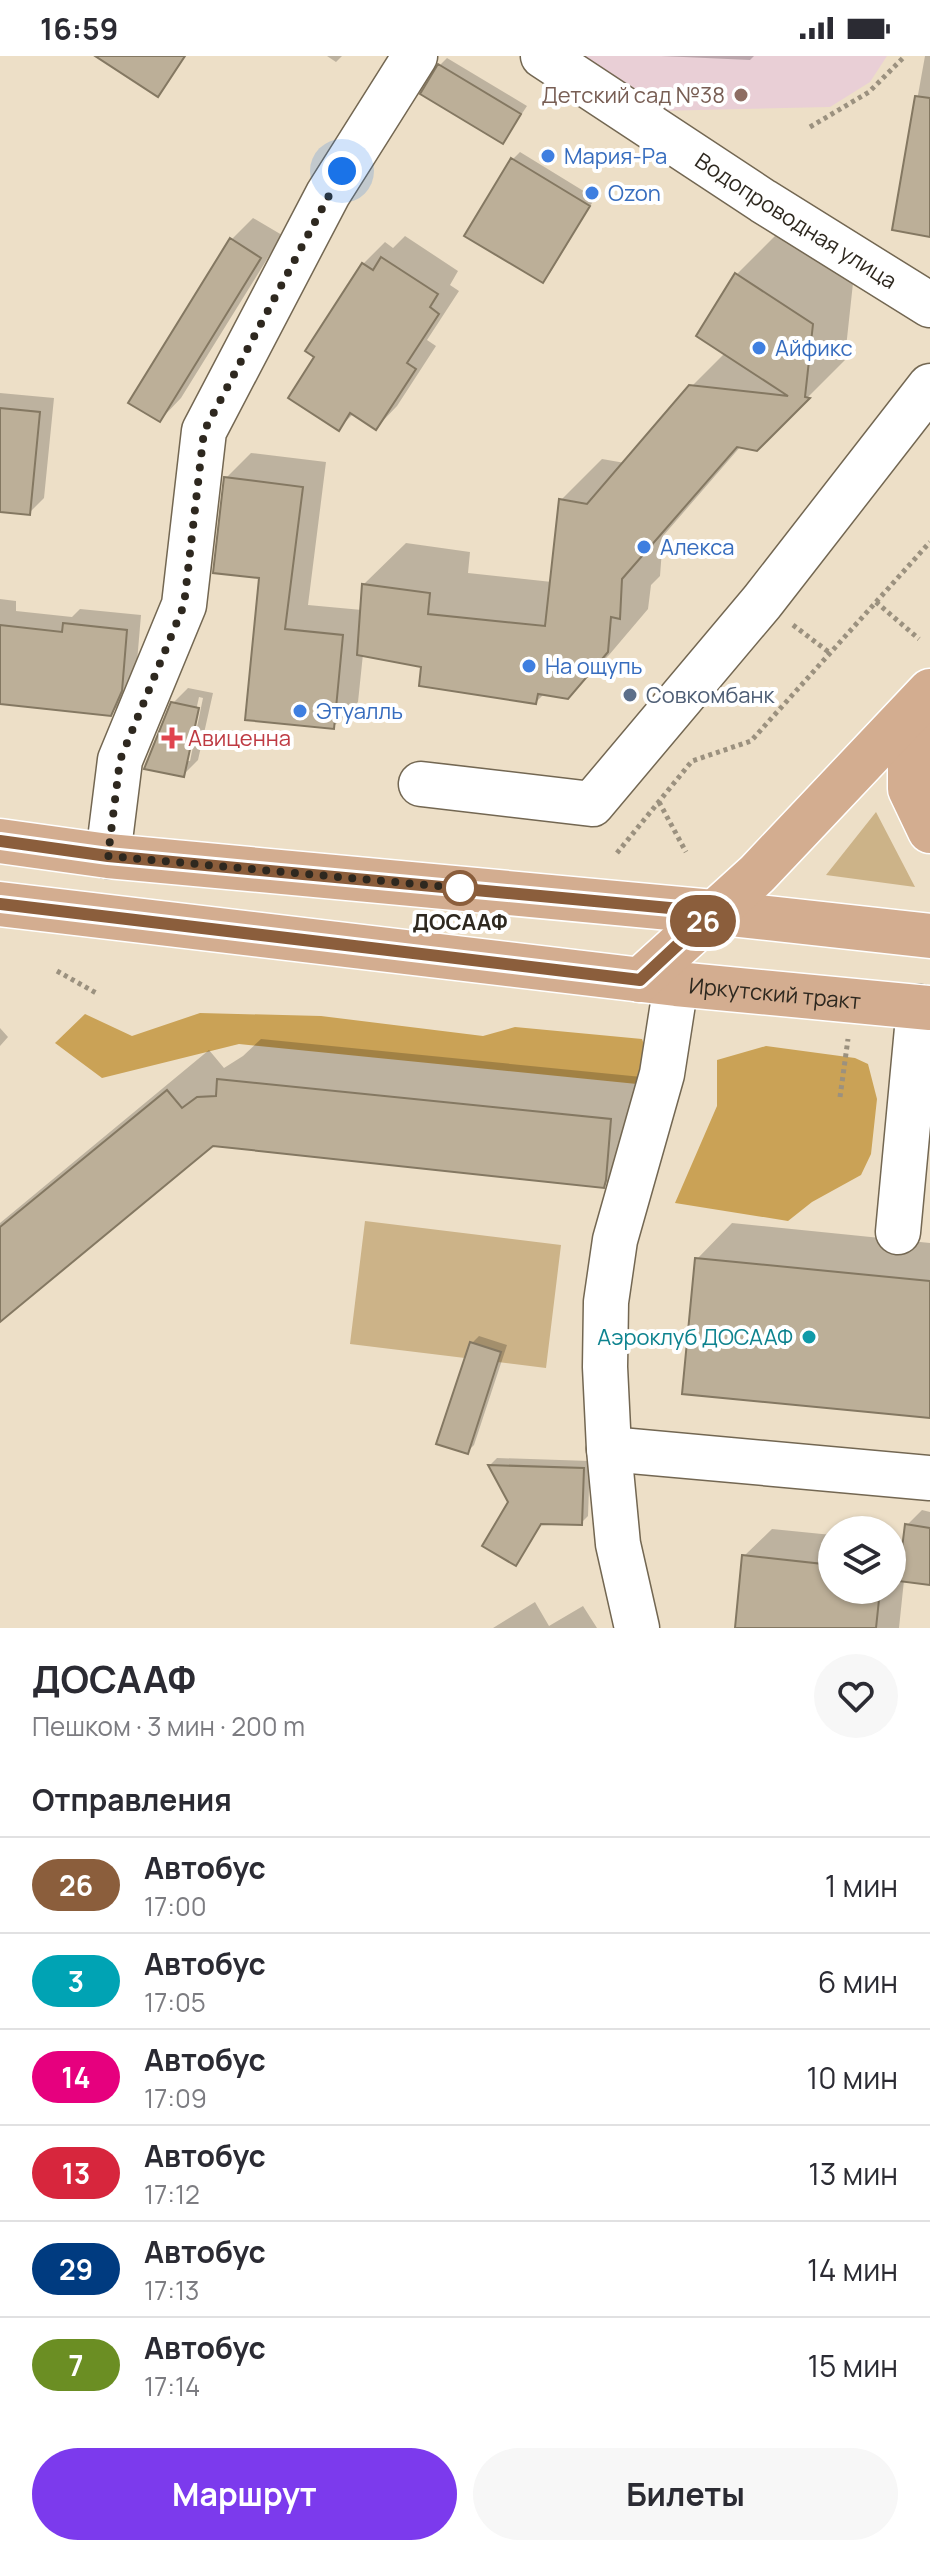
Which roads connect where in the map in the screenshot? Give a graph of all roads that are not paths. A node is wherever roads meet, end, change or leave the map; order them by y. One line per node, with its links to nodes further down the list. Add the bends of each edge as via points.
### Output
1 (415, 56): 9 (street, via 328,194 204,431 184,605 120,760)
2 (543, 56): 3 (street, Водопроводная улица)
3 (930, 305)
4 (930, 386): 6 (street, via 762,602 592,804)
5 (920, 703): 7 (main road, via 910,789); 11 (main road, via 757,874)
6 (421, 784)
7 (930, 831)
8 (0, 841): 9 (main road)
9 (108, 856): 11 (main road)
10 (0, 904): 13 (main road, Иркутский тракт)
11 (713, 912): 12 (main road); 13 (main road)
12 (930, 936)
13 (658, 982): 14 (main road, Иркутский тракт); 16 (street, via 662,1074 615,1240 608,1286)
14 (924, 1008): 15 (street)
15 (898, 1232)
16 (609, 1449): 17 (street); 18 (street, via 618,1544)
17 (930, 1478)
18 (637, 1628)

